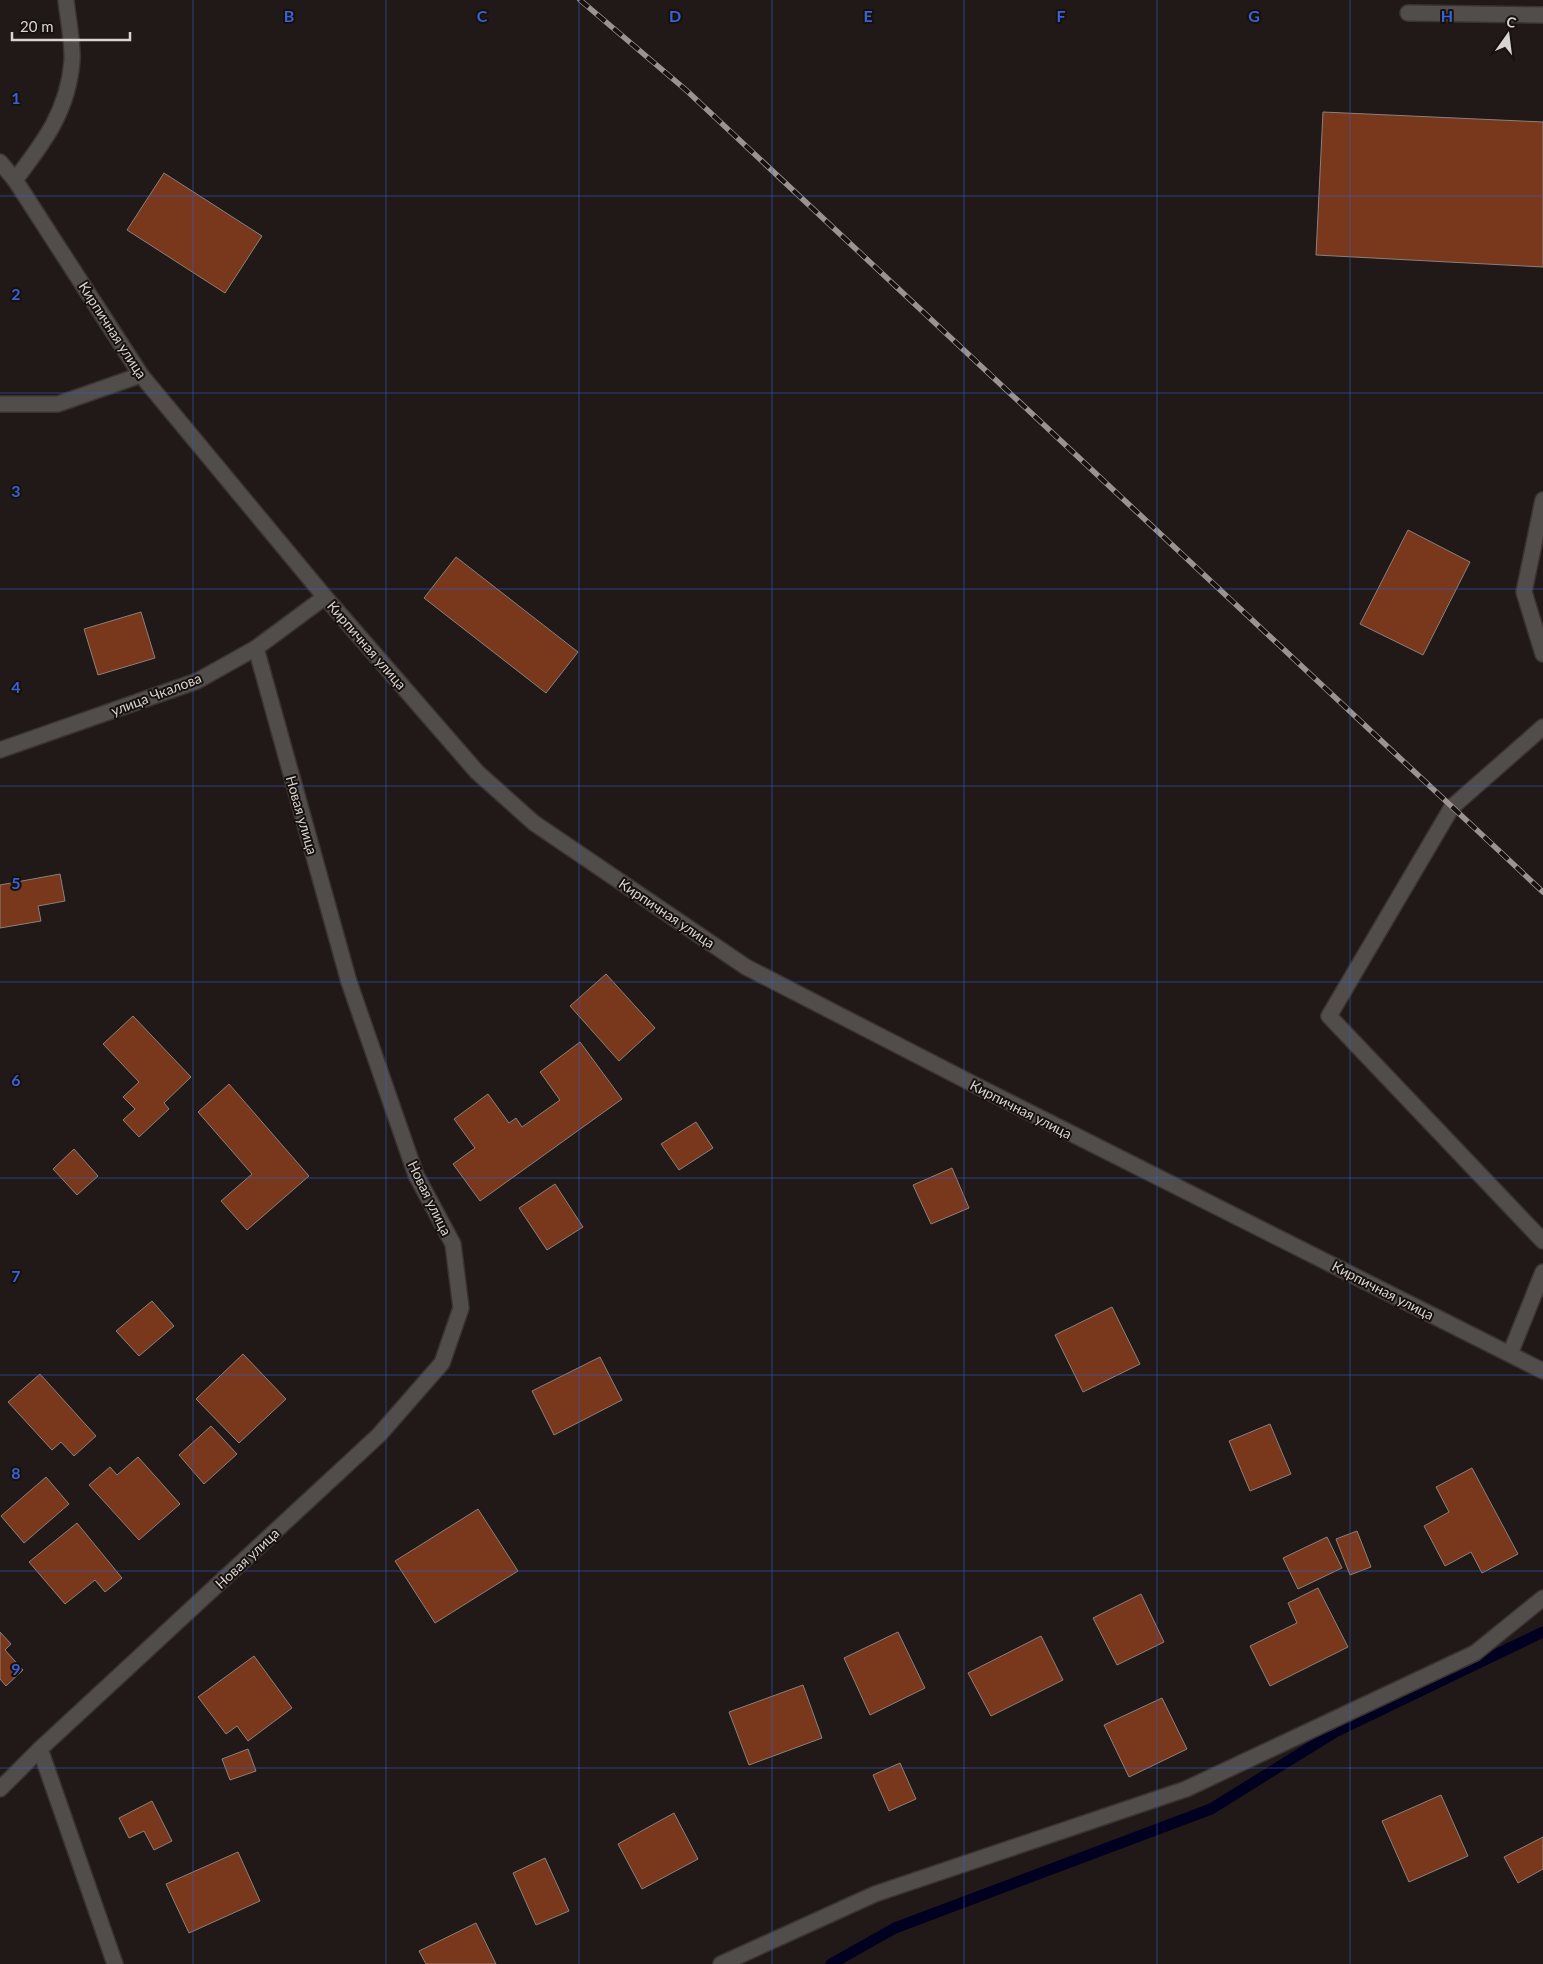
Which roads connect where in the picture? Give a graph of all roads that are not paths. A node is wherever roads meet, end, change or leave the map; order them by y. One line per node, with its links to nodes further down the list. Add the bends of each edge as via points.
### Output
1 (66, 0): 5 (street, via 72,60 67,98 45,140)
2 (1408, 13): 3 (street)
3 (1543, 15)
4 (0, 162): 5 (street, Кирпичная улица)
5 (15, 180): 6 (street, Кирпичная улица)
6 (141, 375): 7 (street, via 58,404); 9 (street, Кирпичная улица)
7 (0, 404)
8 (1543, 500): 11 (street, via 1524,592)
9 (325, 597): 10 (street, улица Чкалова); 16 (street, Кирпичная улица, via 477,772 534,823 746,967)
10 (256, 648): 13 (street, улица Чкалова, via 197,680); 19 (street, Новая улица, via 349,982 416,1175 453,1244 461,1308 442,1363 379,1435)
11 (1543, 654)
12 (1543, 728): 14 (street, via 1452,807 1329,1016)
13 (0, 750)
14 (1543, 1242)
15 (1543, 1272): 16 (street)
16 (1510, 1354): 17 (street, Кирпичная улица)
17 (1543, 1372)
18 (1543, 1598): 22 (street, via 1475,1653 1186,1789 875,1894)
19 (40, 1749): 20 (street, Новая улица); 21 (street)
20 (0, 1789)
21 (115, 1964)
22 (721, 1964)

